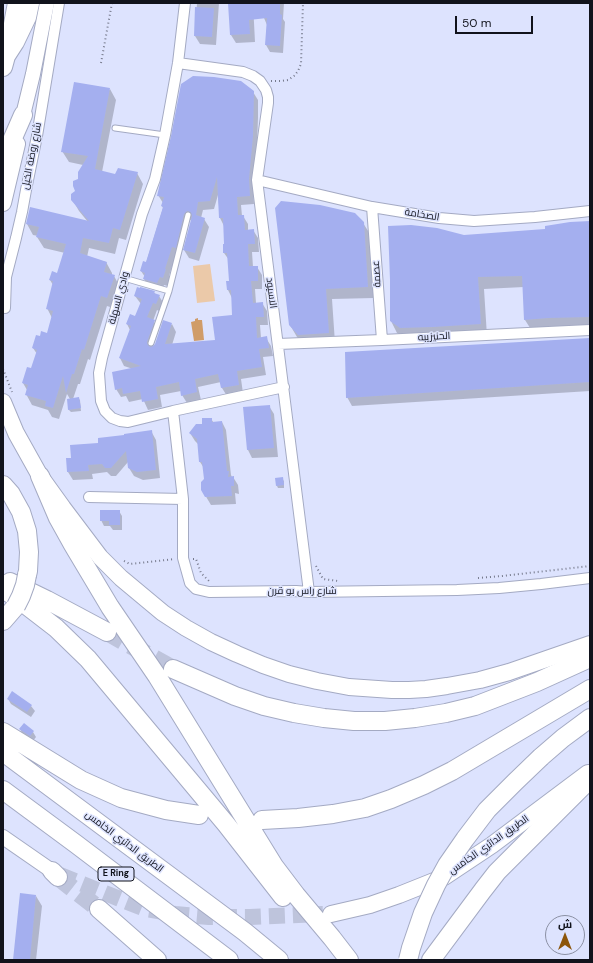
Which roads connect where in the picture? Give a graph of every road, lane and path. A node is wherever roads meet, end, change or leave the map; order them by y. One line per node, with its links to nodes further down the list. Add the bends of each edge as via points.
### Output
1 (16, 3): 8 (main road)
2 (30, 3): 8 (highway, via 27,17)
3 (47, 3): 12 (street, شارع روضة الخيل)
4 (59, 3): 23 (street, شارع روضة الخيل, via 37,136 6,276)
5 (112, 3): 9 (path)
6 (185, 3): 10 (street, وادي السهلة)
7 (303, 3): 11 (path, via 301,64 298,71 288,80)
8 (4, 61)
9 (101, 63)
10 (178, 63): 11 (street, via 243,72); 14 (street, وادي السهلة)
11 (260, 80): 16 (street, الاسيود, via 266,90 268,103)
12 (23, 115): 15 (highway); 17 (main road)
13 (115, 128): 14 (lane)
14 (165, 135): 21 (street, وادي السهلة, via 155,179)
15 (3, 163)
16 (257, 180): 18 (street, الصخامة); 27 (street, الاسيود)
17 (3, 203)
18 (372, 207): 19 (street, الصخامة, via 474,221); 25 (street, عصمة)
19 (590, 210)
20 (188, 215): 22 (lane)
21 (124, 278): 22 (lane); 31 (street, وادي السهلة, via 99,373 101,400 105,411 112,418 128,422)
22 (169, 291): 26 (lane)
23 (5, 308)
24 (590, 330): 25 (street, الحنيزيبه)
25 (382, 340): 27 (street, الحنيزيبه)
26 (151, 343)
27 (278, 344): 29 (street, الاسيود)
28 (3, 369): 30 (path)
29 (284, 387): 31 (street, وادي السهلة); 38 (street, الاسيود)
30 (8, 399): 32 (main road, via 16,433)
31 (173, 411): 35 (street, شارع راس بو قرن)
32 (40, 476): 49 (main road, via 100,557 163,613 211,642 289,674 349,686 392,690 426,689 509,672); 69 (highway, via 58,518 110,607 157,676 274,866)
33 (3, 485): 47 (highway, bridge, via 21,512 27,531 29,552 26,585 16,606)
34 (89, 497): 35 (street)
35 (183, 499): 36 (street, شارع راس بو قرن)
36 (184, 558): 37 (path, via 130,564); 44 (path, via 196,559 201,573); 46 (street, شارع راس بو قرن, via 190,584 196,589 209,592)
37 (122, 561)
38 (305, 564): 43 (path, via 316,563 323,579); 46 (street, الاسيود)
39 (590, 566): 41 (path)
40 (3, 578): 48 (highway)
41 (471, 578)
42 (590, 578): 46 (street, شارع راس بو قرن, via 457,590)
43 (343, 581)
44 (209, 582)
45 (3, 589): 68 (highway, via 56,628 88,659 226,824 287,903 324,946)
46 (309, 592)
47 (3, 621)
48 (107, 632)
49 (590, 644)
50 (590, 658): 51 (highway, via 476,706 423,717 385,721 324,718 264,706)
51 (173, 669)
52 (590, 689): 60 (highway, via 424,786 365,808 333,814)
53 (590, 718): 70 (highway, bridge, via 514,782 464,839 436,885 423,914)
54 (3, 732): 59 (highway, via 81,780 121,798 166,810)
55 (3, 752): 67 (highway, الطريق الدائري الخامس, via 245,932)
56 (590, 772): 64 (main road, الطريق الدائري الخامس, via 492,845 444,877 370,905)
57 (590, 779): 71 (highway, via 498,872)
58 (3, 790): 66 (highway, E Ring)
59 (199, 815)
60 (262, 820)
61 (3, 837): 62 (street)
62 (57, 874)
63 (99, 909): 65 (highway)
64 (331, 914)
65 (157, 960)
66 (229, 960)
67 (278, 960)
68 (342, 960)
69 (349, 960)
70 (408, 960)
71 (431, 960)

